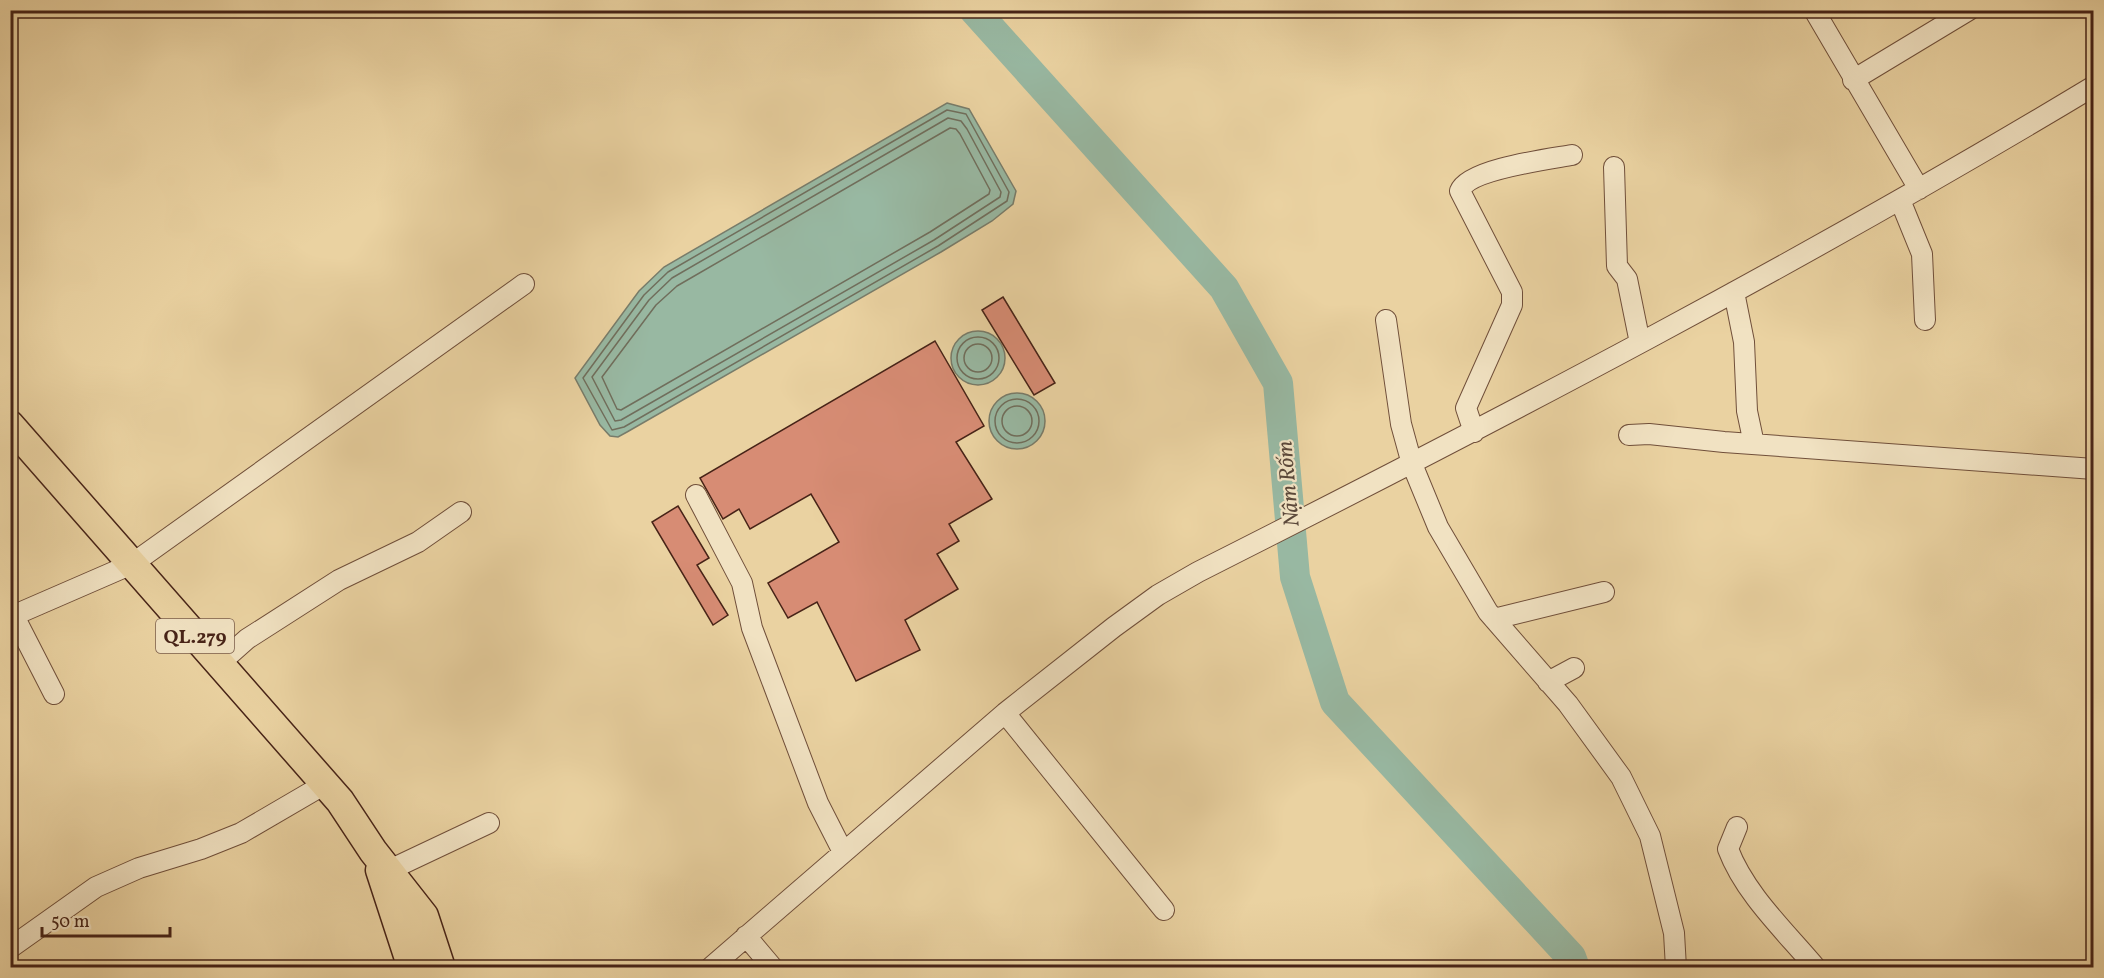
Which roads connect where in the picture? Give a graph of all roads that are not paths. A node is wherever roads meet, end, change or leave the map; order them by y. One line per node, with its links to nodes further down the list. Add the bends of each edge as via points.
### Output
1 (1814, 10): 3 (street)
2 (1970, 10): 3 (street)
3 (1853, 80): 7 (street)
4 (2094, 86): 7 (street)
5 (1572, 155): 15 (street, via 1501,169 1467,182 1460,191 1512,292 1512,305 1466,408)
6 (1614, 167): 13 (street, via 1617,266 1627,279)
7 (1919, 189): 8 (street)
8 (1900, 200): 10 (street); 12 (street, via 1922,254)
9 (524, 284): 22 (street)
10 (1734, 292): 13 (street); 17 (street, via 1744,342 1749,429)
11 (1386, 320): 18 (street)
12 (1925, 320)
13 (1640, 343): 15 (street)
14 (10, 425): 22 (highway, QL.279)
15 (1474, 432): 18 (street)
16 (1629, 435): 17 (street)
17 (1754, 444): 19 (street)
18 (1405, 468): 25 (street); 30 (street, via 1158,596)
19 (2094, 469)
20 (696, 495): 34 (street, via 742,583 756,639 818,803)
21 (461, 512): 26 (street, via 418,542 339,580 247,639)
22 (132, 564): 24 (street); 26 (highway, QL.279)
23 (1604, 592): 25 (street)
24 (12, 616): 29 (street)
25 (1494, 619): 28 (street)
26 (220, 663): 31 (highway, QL.279)
27 (1574, 668): 28 (street)
28 (1548, 682): 43 (street, via 1621,777 1650,836 1674,933)
29 (54, 694)
30 (1005, 713): 34 (street); 36 (street)
31 (325, 784): 35 (highway, QL.279); 38 (street, via 241,833 96,887)
32 (489, 823): 35 (street)
33 (1737, 827): 44 (street, via 1728,849 1734,865)
34 (843, 852): 37 (street)
35 (381, 865): 39 (highway, QL.279); 40 (highway, QL.279, via 424,916)
36 (1164, 910)
37 (746, 936): 41 (street); 42 (street)
38 (10, 948)
39 (412, 968)
40 (441, 968)
41 (710, 968)
42 (773, 968)
43 (1676, 968)
44 (1816, 968)

